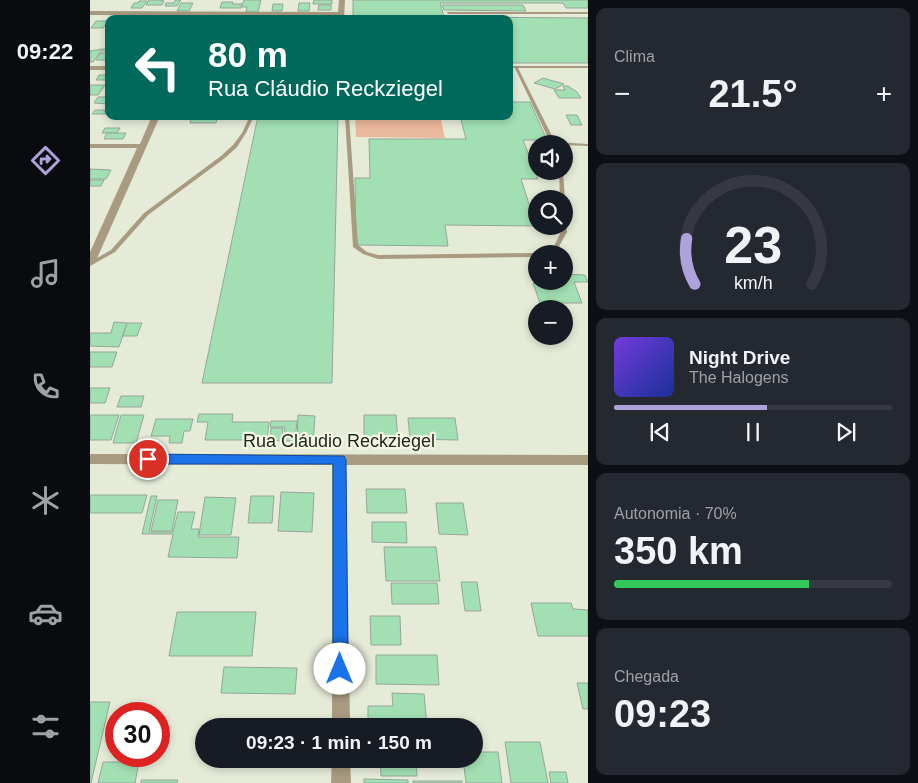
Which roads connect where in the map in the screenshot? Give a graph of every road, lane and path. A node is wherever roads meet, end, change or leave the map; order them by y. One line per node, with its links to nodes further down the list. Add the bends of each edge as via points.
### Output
1 (342, 0): 7 (street)
2 (90, 13): 3 (street)
3 (204, 13): 6 (street)
4 (448, 13): 5 (lane)
5 (588, 13)
6 (295, 15)
7 (341, 15)
8 (516, 67): 9 (lane); 15 (lane)
9 (588, 67)
10 (90, 68): 11 (street)
11 (105, 68)
12 (154, 120): 19 (street)
13 (250, 120): 21 (lane, via 235,146 223,158 146,214 113,251)
14 (347, 120): 20 (lane, via 355,246 378,257)
15 (549, 135)
16 (573, 144): 17 (lane)
17 (588, 144)
18 (90, 146): 19 (street)
19 (142, 146): 21 (street)
20 (528, 256)
21 (90, 264)
22 (90, 459): 23 (street, Rua Cláudio Reckziegel)
23 (339, 460): 24 (street, Rua Cláudio Reckziegel); 25 (street)
24 (588, 460)
25 (341, 718)
26 (341, 768): 27 (street)
27 (341, 783)

